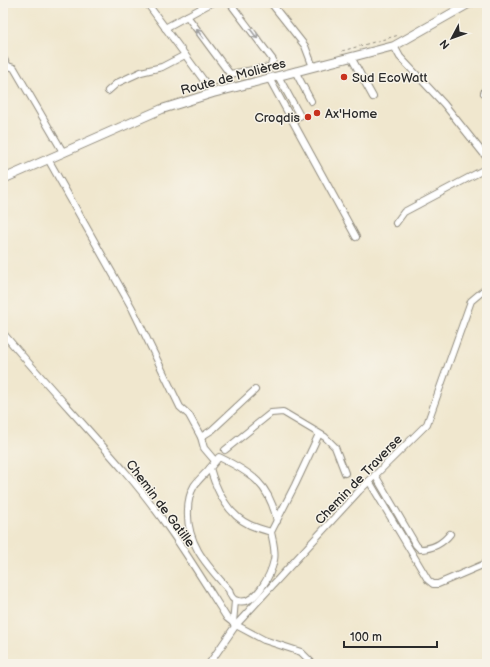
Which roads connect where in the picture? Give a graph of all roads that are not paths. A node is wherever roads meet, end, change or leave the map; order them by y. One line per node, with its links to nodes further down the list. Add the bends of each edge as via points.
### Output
1 (147, 3): 7 (street)
2 (211, 3): 6 (street)
3 (230, 3): 6 (street, one-way to 6, via 273,60 270,67 230,74)
4 (270, 3): 12 (street, via 305,46)
5 (470, 3): 8 (main road, Route de Molières)
6 (186, 16): 7 (street)
7 (165, 28): 9 (street)
8 (394, 46): 10 (main road, Route de Molières); 24 (street, via 400,57 444,104)
9 (185, 55): 17 (street, via 162,67 141,72); 18 (street)
10 (351, 57): 12 (main road, Route de Molières); 20 (street)
11 (3, 58): 23 (street, via 8,66 14,68)
12 (313, 67): 13 (main road, Route de Molières)
13 (295, 71): 14 (main road, Route de Molières); 21 (street)
14 (278, 76): 15 (main road, Route de Molières); 22 (street)
15 (269, 78): 18 (main road, Route de Molières); 29 (street)
16 (487, 85): 19 (street)
17 (108, 90)
18 (213, 93): 23 (main road, Route de Molières, via 162,109)
19 (484, 94)
20 (372, 97)
21 (311, 101)
22 (300, 116)
23 (63, 152): 25 (main road, Route de Molières)
24 (487, 158)
25 (48, 159): 27 (main road, Route de Molières); 34 (street, via 132,308 180,407 189,415)
26 (487, 168): 28 (street, via 404,212)
27 (3, 179)
28 (396, 223)
29 (356, 238)
30 (487, 290): 38 (street, Chemin de Traverse, via 471,302 427,424)
31 (3, 333): 45 (street, Chemin de Gatille, via 128,474 170,531 227,618)
32 (255, 390): 34 (street)
33 (319, 434): 35 (street, via 283,412 271,413 223,448); 37 (street, via 335,447); 40 (street)
34 (201, 437): 35 (street, via 204,448)
35 (217, 459): 36 (street); 40 (street, via 234,464 256,478 266,491)
36 (210, 468): 41 (street, via 229,507 239,518); 44 (street, via 194,486 188,502 189,530 203,558)
37 (345, 473)
38 (375, 475): 39 (street, Chemin de Traverse); 42 (street, via 420,549 430,548)
39 (369, 481): 43 (street, via 430,583 438,584); 45 (street, Chemin de Traverse)
40 (277, 522): 41 (street)
41 (271, 532): 44 (street, via 274,559 269,575 258,592 249,600)
42 (450, 534)
43 (487, 563)
44 (235, 601): 45 (street)
45 (234, 624): 46 (street, Chemin de Traverse); 47 (street, Chemin de Gatille, via 264,640 301,652)
46 (209, 664)
47 (313, 664)

